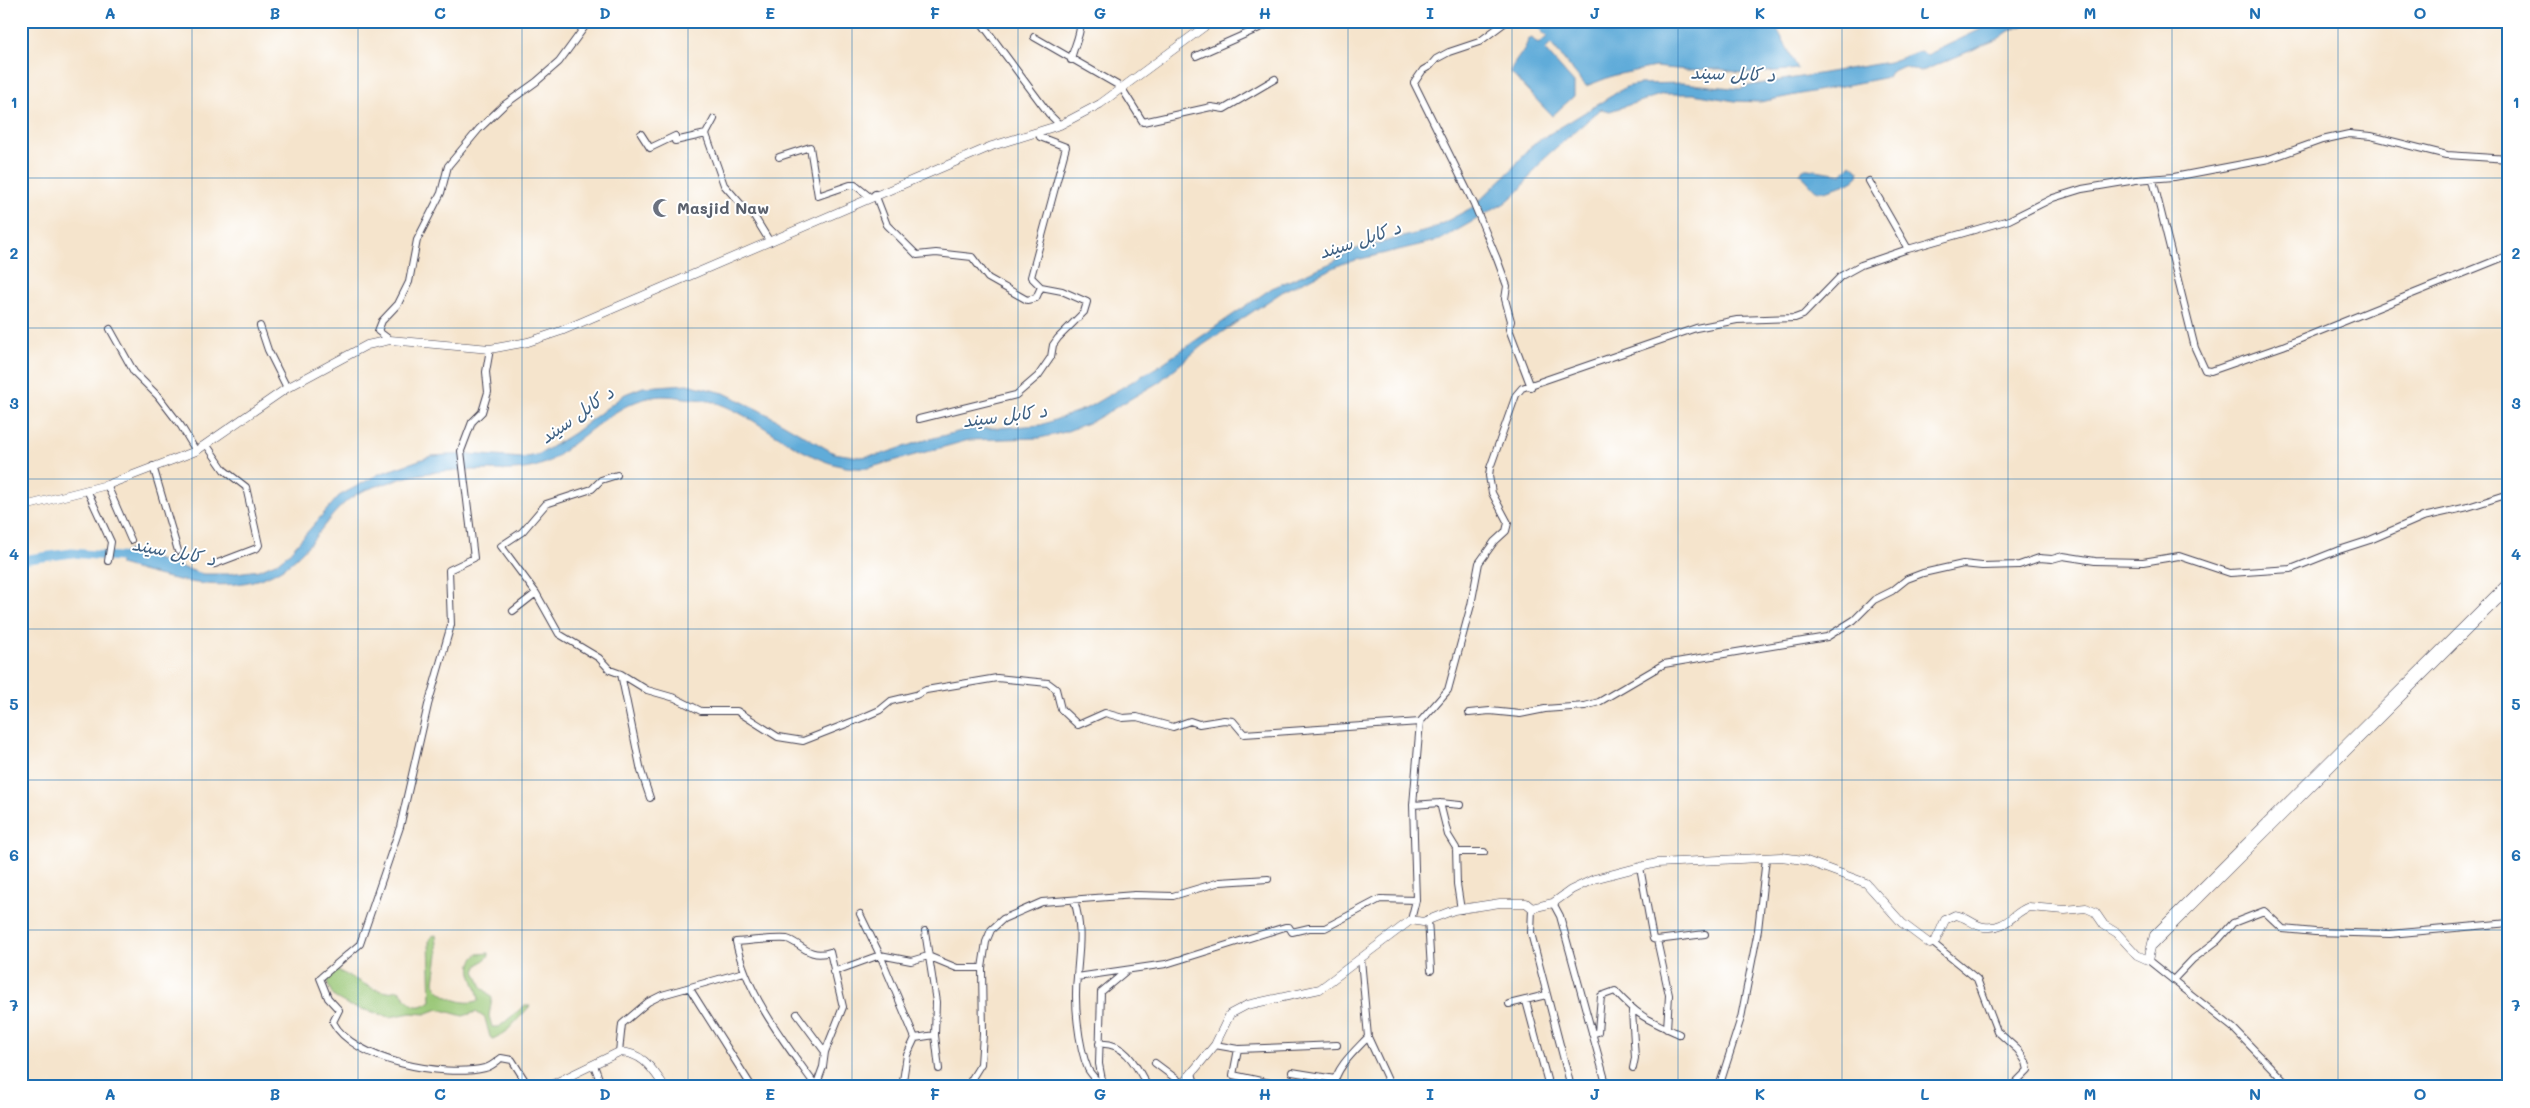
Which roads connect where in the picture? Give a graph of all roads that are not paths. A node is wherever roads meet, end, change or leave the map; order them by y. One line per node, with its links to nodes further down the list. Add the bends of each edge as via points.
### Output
1 (588, 21): 30 (street, via 559,62 504,105 448,166 441,192 417,240 409,282 378,331)
2 (980, 21): 15 (street)
3 (1080, 21): 11 (street, via 1081,29 1072,48)
4 (1196, 21): 8 (street)
5 (1212, 21): 8 (main road)
6 (1275, 21): 10 (street)
7 (1507, 21): 32 (street, via 1479,42 1436,59 1423,70 1415,86 1480,218 1506,286 1509,328)
8 (1204, 27): 13 (main road)
9 (1034, 37): 11 (street)
10 (1196, 56)
11 (1071, 60): 13 (street)
12 (1275, 79): 13 (street, via 1224,109 1211,108 1145,122)
13 (1121, 87): 15 (main road, via 1100,104)
14 (714, 119): 18 (street)
15 (1060, 126): 16 (main road)
16 (1038, 133): 23 (main road, via 992,146); 27 (street, via 1040,137 1066,147 1032,277)
17 (641, 134): 18 (street, via 650,148 675,136 675,141)
18 (706, 134): 24 (street, via 724,185 754,216)
19 (779, 157): 23 (street, via 810,148 818,196 855,185)
20 (2509, 159): 21 (street, via 2446,155 2349,134 2269,159)
21 (2153, 180): 25 (street, via 2136,180 2053,198 2009,220); 26 (street, via 2195,348 2205,370 2211,371 2283,346)
22 (1869, 181): 25 (street)
23 (873, 196): 24 (main road); 27 (street, via 887,226 917,256 936,253 972,257 988,278 1027,300 1036,298)
24 (770, 242): 31 (main road, via 561,331 528,342)
25 (1908, 249): 32 (street, via 1851,270 1830,286 1803,315 1795,318 1737,320 1696,328 1584,365)
26 (2509, 254)
27 (1041, 287): 34 (street, via 1062,291 1087,302 1084,312 1053,345 1051,357 1038,376 1016,395)
28 (260, 326): 33 (street)
29 (110, 329): 36 (street, via 134,372 158,396)
30 (390, 340): 31 (main road); 33 (main road, via 367,345)
31 (490, 349): 116 (street, via 486,372 488,392 482,412 472,422 461,451 474,558 448,570 451,625 428,705 400,827 360,944 320,978 328,998 339,1010 333,1022 338,1031 370,1053 433,1069 473,1070 488,1068 501,1058 512,1060)
32 (1531, 387): 53 (street, via 1522,388 1516,395 1490,468 1492,493 1508,523 1506,531 1479,563 1448,690)
33 (286, 388): 35 (main road)
34 (919, 419)
35 (206, 444): 36 (main road); 46 (street, via 224,470 246,487 259,545)
36 (196, 451): 37 (main road)
37 (153, 466): 39 (main road); 44 (street)
38 (617, 475): 49 (street, via 601,480 592,489 546,504 522,532 501,546)
39 (107, 484): 40 (main road); 43 (street)
40 (87, 490): 42 (main road); 45 (street, via 110,542)
41 (2509, 494): 52 (street, via 2468,508 2423,517 2291,569 2230,573 2179,556 2143,562 2095,561 2062,556 2039,558 2019,565 1962,564 1907,579 1827,637 1664,664 1599,702 1585,706 1520,714)
42 (21, 507)
43 (131, 540)
44 (178, 551)
45 (108, 561)
46 (215, 564)
47 (2509, 581): 76 (main road, via 2154,935)
48 (2509, 589): 76 (main road)
49 (536, 593): 50 (street); 51 (street, via 559,634 599,658 610,670)
50 (513, 611)
51 (621, 674): 53 (street, via 647,690 675,698 693,708 737,711 778,737 803,741 864,717 900,697 997,678 1042,682 1052,686 1056,689 1061,709 1078,725 1105,713 1173,727 1190,721 1199,724 1233,721 1244,734); 54 (street, via 641,771)
52 (1469, 713)
53 (1420, 722): 56 (street)
54 (650, 798)
55 (1440, 803): 56 (street); 57 (street); 58 (street)
56 (1413, 805): 64 (street)
57 (1460, 805)
58 (1456, 852): 59 (street); 67 (street)
59 (1484, 852)
60 (1766, 858): 61 (main road, via 1657,863); 75 (main road, via 1804,860 1866,883 1902,922 1920,938); 132 (street, via 1758,930 1741,1018)
61 (1640, 867): 65 (main road, via 1594,879 1570,890); 74 (street, via 1654,939)
62 (1268, 879): 63 (street, via 1220,882 1173,896 1135,895)
63 (1074, 900): 81 (street, via 1042,902 1003,919 991,930); 86 (street, via 1082,937)
64 (1416, 900): 70 (street); 85 (street, via 1380,899 1325,928 1292,932 1288,926 1166,964)
65 (1554, 903): 66 (main road); 95 (street)
66 (1532, 908): 67 (main road, via 1518,902); 89 (street, via 1532,933)
67 (1461, 910): 69 (main road)
68 (860, 914): 77 (street)
69 (1428, 919): 70 (main road, via 1423,922); 82 (street)
70 (1411, 920): 79 (main road)
71 (2509, 924): 87 (street, via 2385,934 2315,932 2284,929 2264,911 2233,924)
72 (925, 931): 78 (street)
73 (1705, 934): 74 (street)
74 (1657, 940): 94 (street, via 1669,995)
75 (1934, 944): 80 (main road, via 1942,924 1955,915 1981,927 1990,927 2013,919 2030,907 2086,908 2095,912 2104,925 2137,955); 133 (street, via 1978,979 1997,1031 2026,1062 2028,1070)
76 (2152, 946): 80 (main road)
77 (880, 955): 78 (street, via 911,961); 84 (street); 99 (street)
78 (928, 956): 81 (street, via 957,968); 97 (street, via 936,1002)
79 (1361, 959): 98 (street); 101 (main road, via 1320,989 1247,1005 1230,1014)
80 (2148, 960): 87 (street)
81 (982, 968): 123 (street, via 981,1064 970,1080)
82 (1431, 970)
83 (744, 972): 84 (street, via 736,942 787,939 802,949 824,954 830,952); 88 (street); 115 (street, via 775,1027)
84 (834, 972): 105 (street, via 843,1008)
85 (1125, 972): 86 (street); 100 (street, via 1101,992)
86 (1077, 977): 100 (street, via 1078,1025 1088,1070 1103,1087 1098,1064)
87 (2174, 979): 134 (street, via 2233,1028)
88 (690, 989): 104 (street, via 662,995 648,1002 622,1024); 121 (street)
89 (1546, 995): 90 (street); 130 (street)
90 (1526, 1001): 91 (street); 129 (street)
91 (1509, 1004)
92 (1632, 1010): 94 (street); 95 (street, via 1615,991 1601,996 1598,1032); 108 (street)
93 (797, 1014): 105 (street)
94 (1668, 1029): 96 (street)
95 (1592, 1034): 131 (street)
96 (1679, 1034)
97 (935, 1035): 99 (street); 109 (street)
98 (1368, 1037): 113 (street, via 1342,1065); 128 (street)
99 (915, 1038): 122 (street, via 907,1055)
100 (1099, 1044): 124 (street, via 1111,1043 1121,1048 1140,1071)
101 (1215, 1045): 103 (street); 111 (main road)
102 (1337, 1045): 103 (street)
103 (1238, 1049): 126 (street, via 1232,1075)
104 (620, 1052): 107 (main road); 120 (main road, via 632,1052 647,1062)
105 (825, 1052): 115 (street)
106 (1155, 1063): 114 (street)
107 (594, 1065): 112 (main road); 119 (street)
108 (1634, 1068)
109 (939, 1069)
110 (1292, 1072): 113 (street)
111 (1192, 1073): 114 (main road); 125 (street)
112 (565, 1078): 117 (main road); 118 (street)
113 (1334, 1079): 127 (street)
114 (1182, 1085)
115 (816, 1086)
116 (529, 1087)
117 (547, 1087)
118 (566, 1087)
119 (602, 1087)
120 (665, 1087)
121 (752, 1087)
122 (902, 1087)
123 (970, 1087)
124 (1148, 1087)
125 (1196, 1087)
126 (1289, 1087)
127 (1333, 1087)
128 (1391, 1087)
129 (1549, 1087)
130 (1571, 1087)
131 (1607, 1087)
132 (1719, 1087)
133 (2011, 1087)
134 (2290, 1087)

